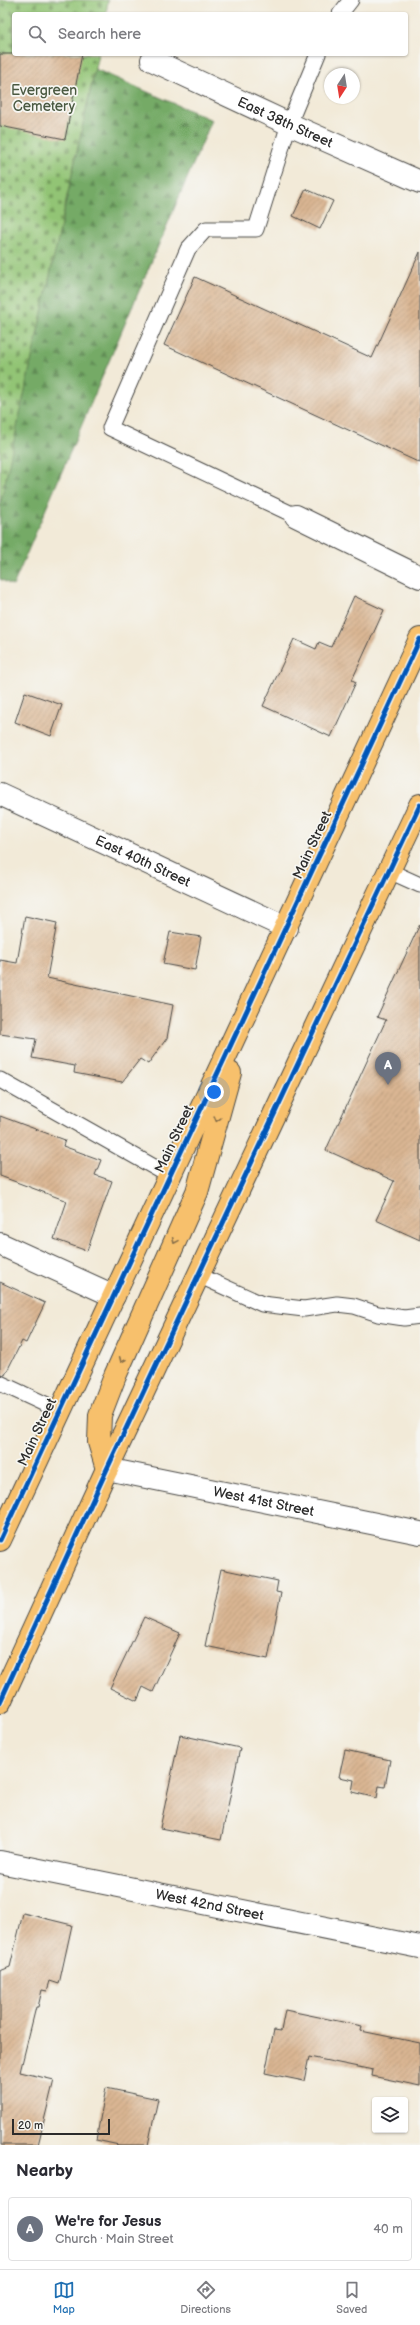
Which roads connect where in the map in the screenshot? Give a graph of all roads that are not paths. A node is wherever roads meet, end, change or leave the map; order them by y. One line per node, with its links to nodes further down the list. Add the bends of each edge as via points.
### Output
1 (351, 0): 2 (lane)
2 (342, 12)
3 (317, 56): 5 (lane)
4 (152, 60): 5 (street, East 38th Street)
5 (289, 124): 6 (street, East 38th Street); 7 (lane, via 256,229 206,229 188,250 110,428)
6 (420, 182)
7 (296, 516): 8 (street)
8 (420, 577)
9 (420, 639): 14 (main road, Main Street)
10 (0, 794): 14 (street, East 40th Street)
11 (419, 811): 12 (main road)
12 (389, 871): 13 (lane); 19 (main road)
13 (420, 885)
14 (287, 928): 15 (main road, Main Street)
15 (246, 1014): 17 (main road, Main Street); 24 (main road, one-way to 24, via 197,1192 100,1415 99,1442)
16 (0, 1080): 17 (lane)
17 (170, 1176): 20 (main road, Main Street)
18 (0, 1244): 20 (street)
19 (198, 1275): 21 (lane, via 268,1306 304,1309 337,1304 404,1318); 24 (main road)
20 (114, 1296): 23 (main road, Main Street)
21 (420, 1316)
22 (0, 1383): 23 (lane)
23 (60, 1411): 26 (main road, Main Street)
24 (107, 1469): 25 (street, West 41st Street); 27 (main road)
25 (420, 1533)
26 (0, 1540)
27 (0, 1702)
28 (0, 1862): 29 (street, West 42nd Street)
29 (420, 1947)

